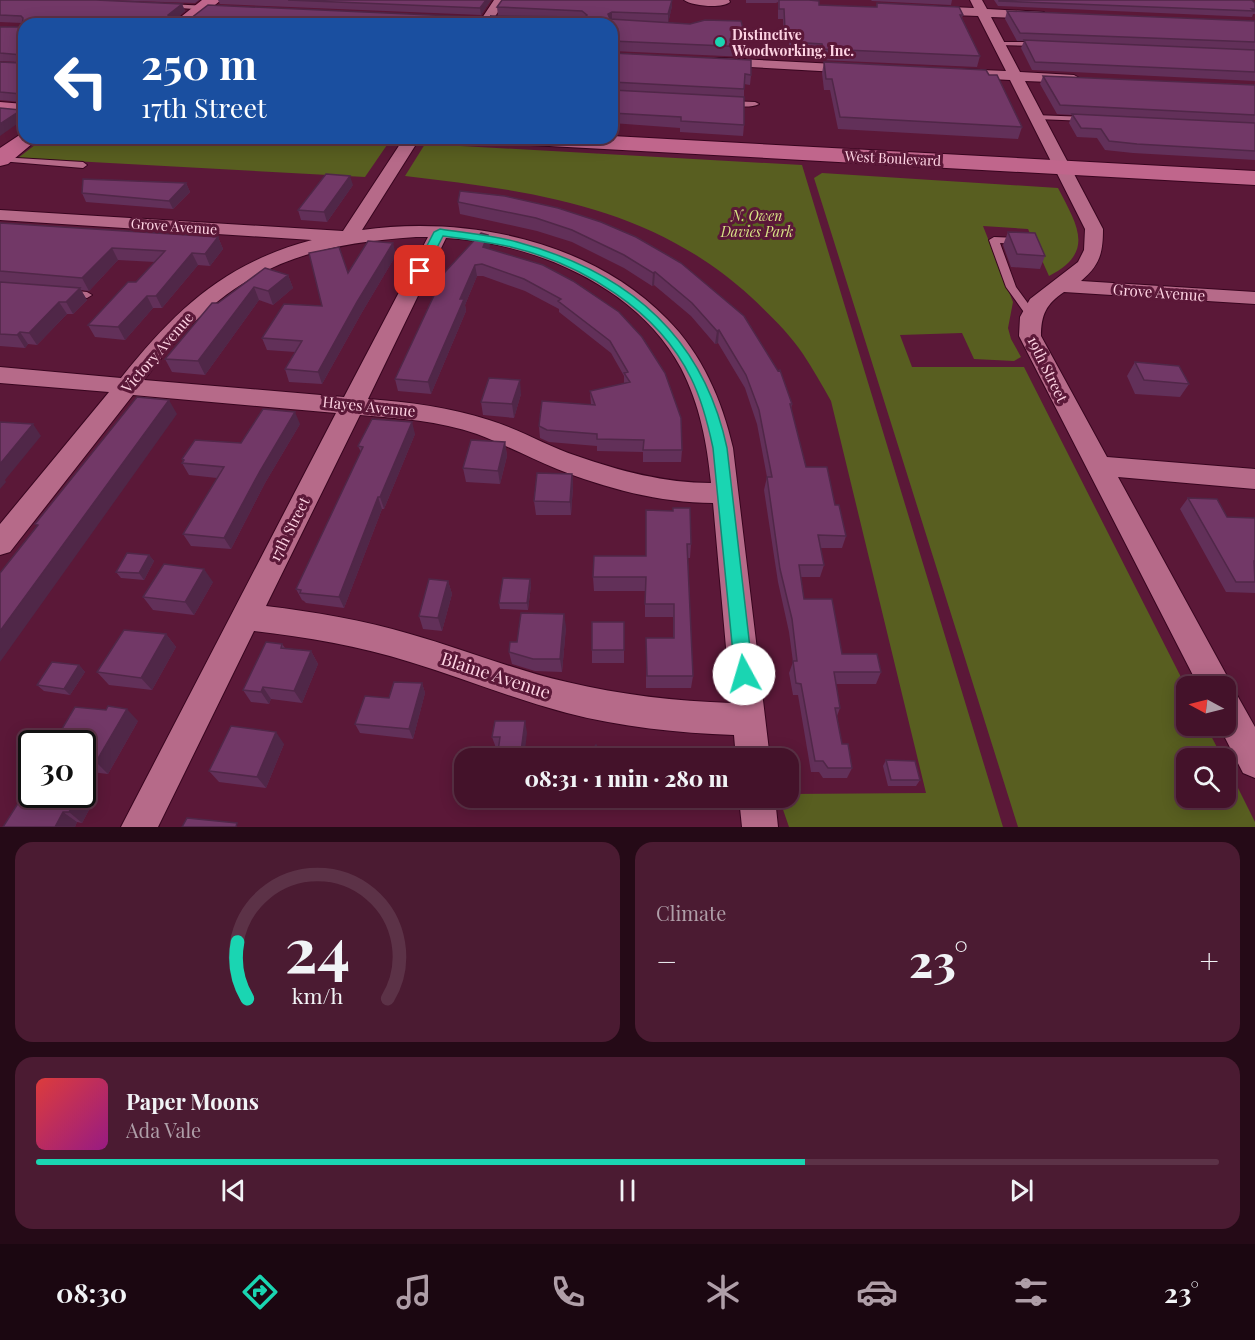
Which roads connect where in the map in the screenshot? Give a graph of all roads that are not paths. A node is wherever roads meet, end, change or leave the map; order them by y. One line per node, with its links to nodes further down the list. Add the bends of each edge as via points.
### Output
1 (500, 0): 10 (street)
2 (690, 0): 3 (street)
3 (724, 2)
4 (210, 5): 5 (lane); 9 (street)
5 (165, 6)
6 (979, 6): 7 (street); 8 (street); 11 (street, 19th Street)
7 (910, 9)
8 (1053, 15)
9 (190, 18)
10 (489, 18)
11 (998, 43): 12 (lane); 16 (street, 19th Street)
12 (1045, 45)
13 (706, 62): 14 (street)
14 (870, 69)
15 (940, 72): 16 (street)
16 (1016, 76): 17 (street); 22 (street, 19th Street)
17 (1087, 79)
18 (720, 102): 19 (lane)
19 (755, 104)
20 (0, 108): 21 (street)
21 (18, 110)
22 (1037, 117): 23 (lane); 29 (street, 19th Street)
23 (1094, 120)
24 (618, 143): 29 (street, West Boulevard)
25 (20, 144): 27 (street)
26 (408, 144): 33 (street)
27 (0, 159): 28 (lane)
28 (83, 165)
29 (1063, 167): 30 (street, West Boulevard); 35 (street, 19th Street, via 1095,237 1091,259)
30 (1255, 178)
31 (0, 215): 33 (street, Grove Avenue)
32 (440, 232): 33 (street, Victory Avenue); 42 (street, 17th Street); 45 (street, Victory Avenue, via 513,244 559,259 601,280 639,306 672,338 704,392 715,423)
33 (348, 237): 41 (street, Victory Avenue, via 281,257 219,290 180,322)
34 (1018, 241): 39 (lane, via 994,240 1011,287)
35 (1062, 286): 38 (street, Grove Avenue); 39 (street, 19th Street, via 1044,296)
36 (54, 292): 37 (lane)
37 (87, 295)
38 (1255, 298)
39 (1030, 313): 43 (street, 19th Street, via 1028,324 1035,348)
40 (0, 375): 41 (street, Hayes Avenue)
41 (127, 385): 42 (street, Hayes Avenue); 46 (street, Victory Avenue)
42 (352, 404): 45 (street, Hayes Avenue, via 422,412 483,427 568,463 628,482 684,493); 47 (street, 17th Street)
43 (1098, 466): 44 (street); 48 (street, 19th Street)
44 (1255, 479)
45 (725, 493): 49 (street, Victory Avenue)
46 (0, 544)
47 (245, 616): 49 (street, Blaine Avenue, via 355,633 557,695 629,711); 54 (street, 17th Street)
48 (1210, 676)
49 (749, 719): 51 (street, Victory Avenue)
50 (1236, 725): 52 (street)
51 (752, 748)
52 (1255, 761)
53 (758, 808): 55 (street)
54 (139, 827)
55 (760, 827)

